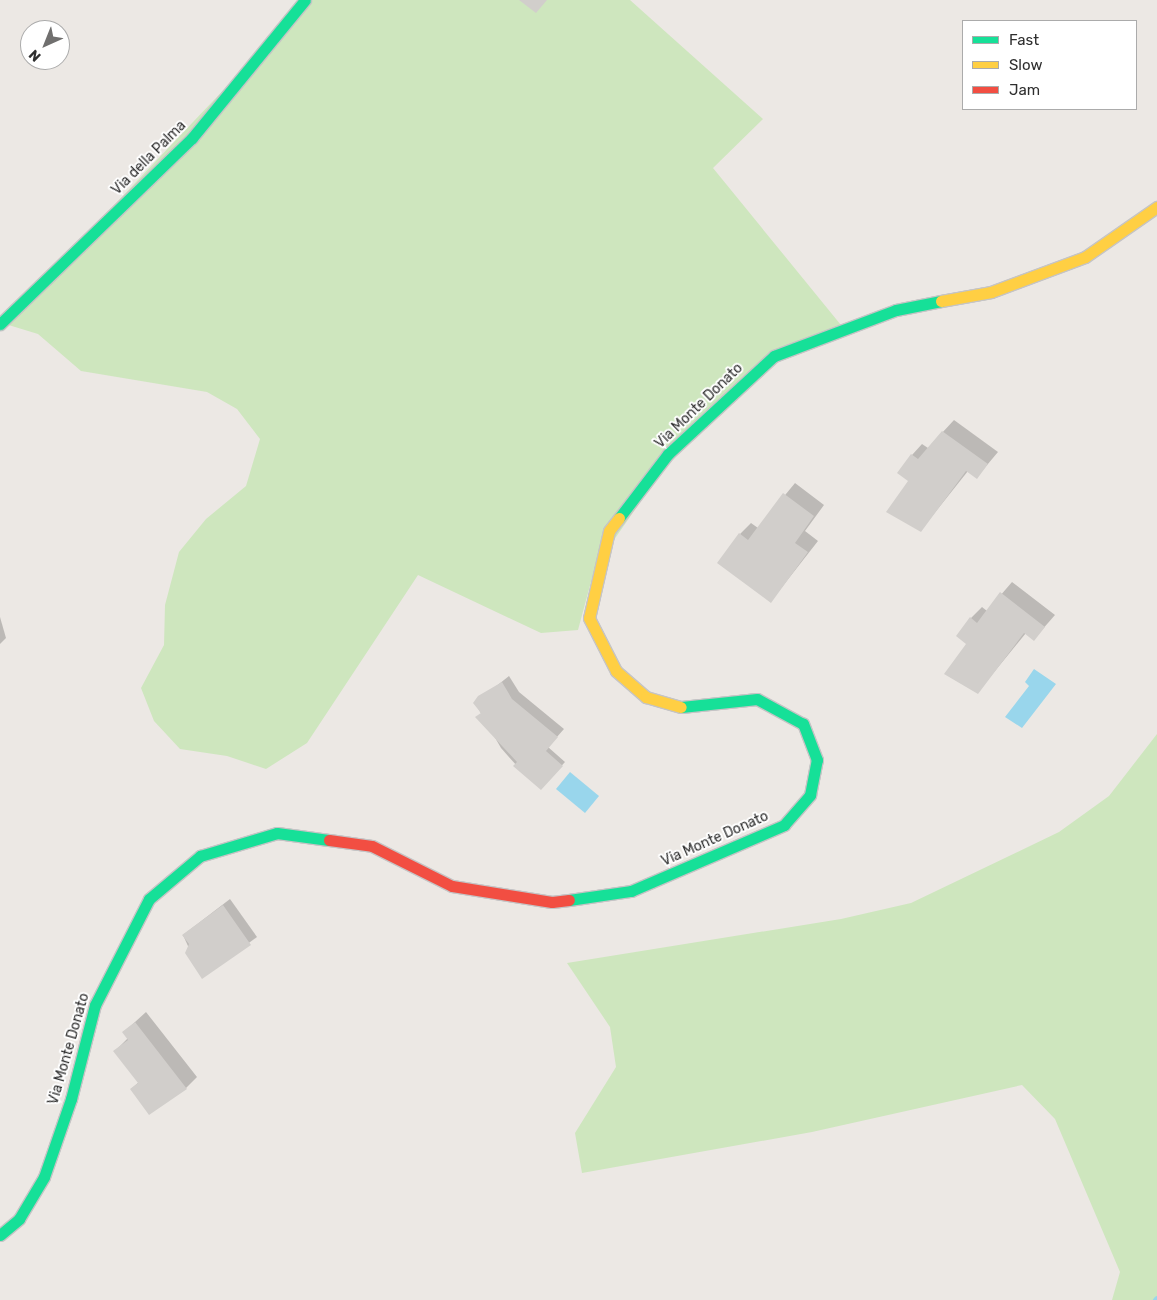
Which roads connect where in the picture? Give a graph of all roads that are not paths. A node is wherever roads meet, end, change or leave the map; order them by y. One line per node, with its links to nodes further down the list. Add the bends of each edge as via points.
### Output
1 (305, 0): 3 (street, Via della Palma, via 192,138)
2 (1157, 207): 4 (street, Via Monte Donato, via 1075,260 991,292 896,310 774,356 668,454 609,531 589,618 616,671 646,697 690,709 757,699 803,724 817,760 810,795 784,825 631,892 552,902 452,886 372,846 277,833 200,856 149,899 119,952 95,1005 71,1099 44,1177 19,1219)
3 (0, 324)
4 (0, 1235)

